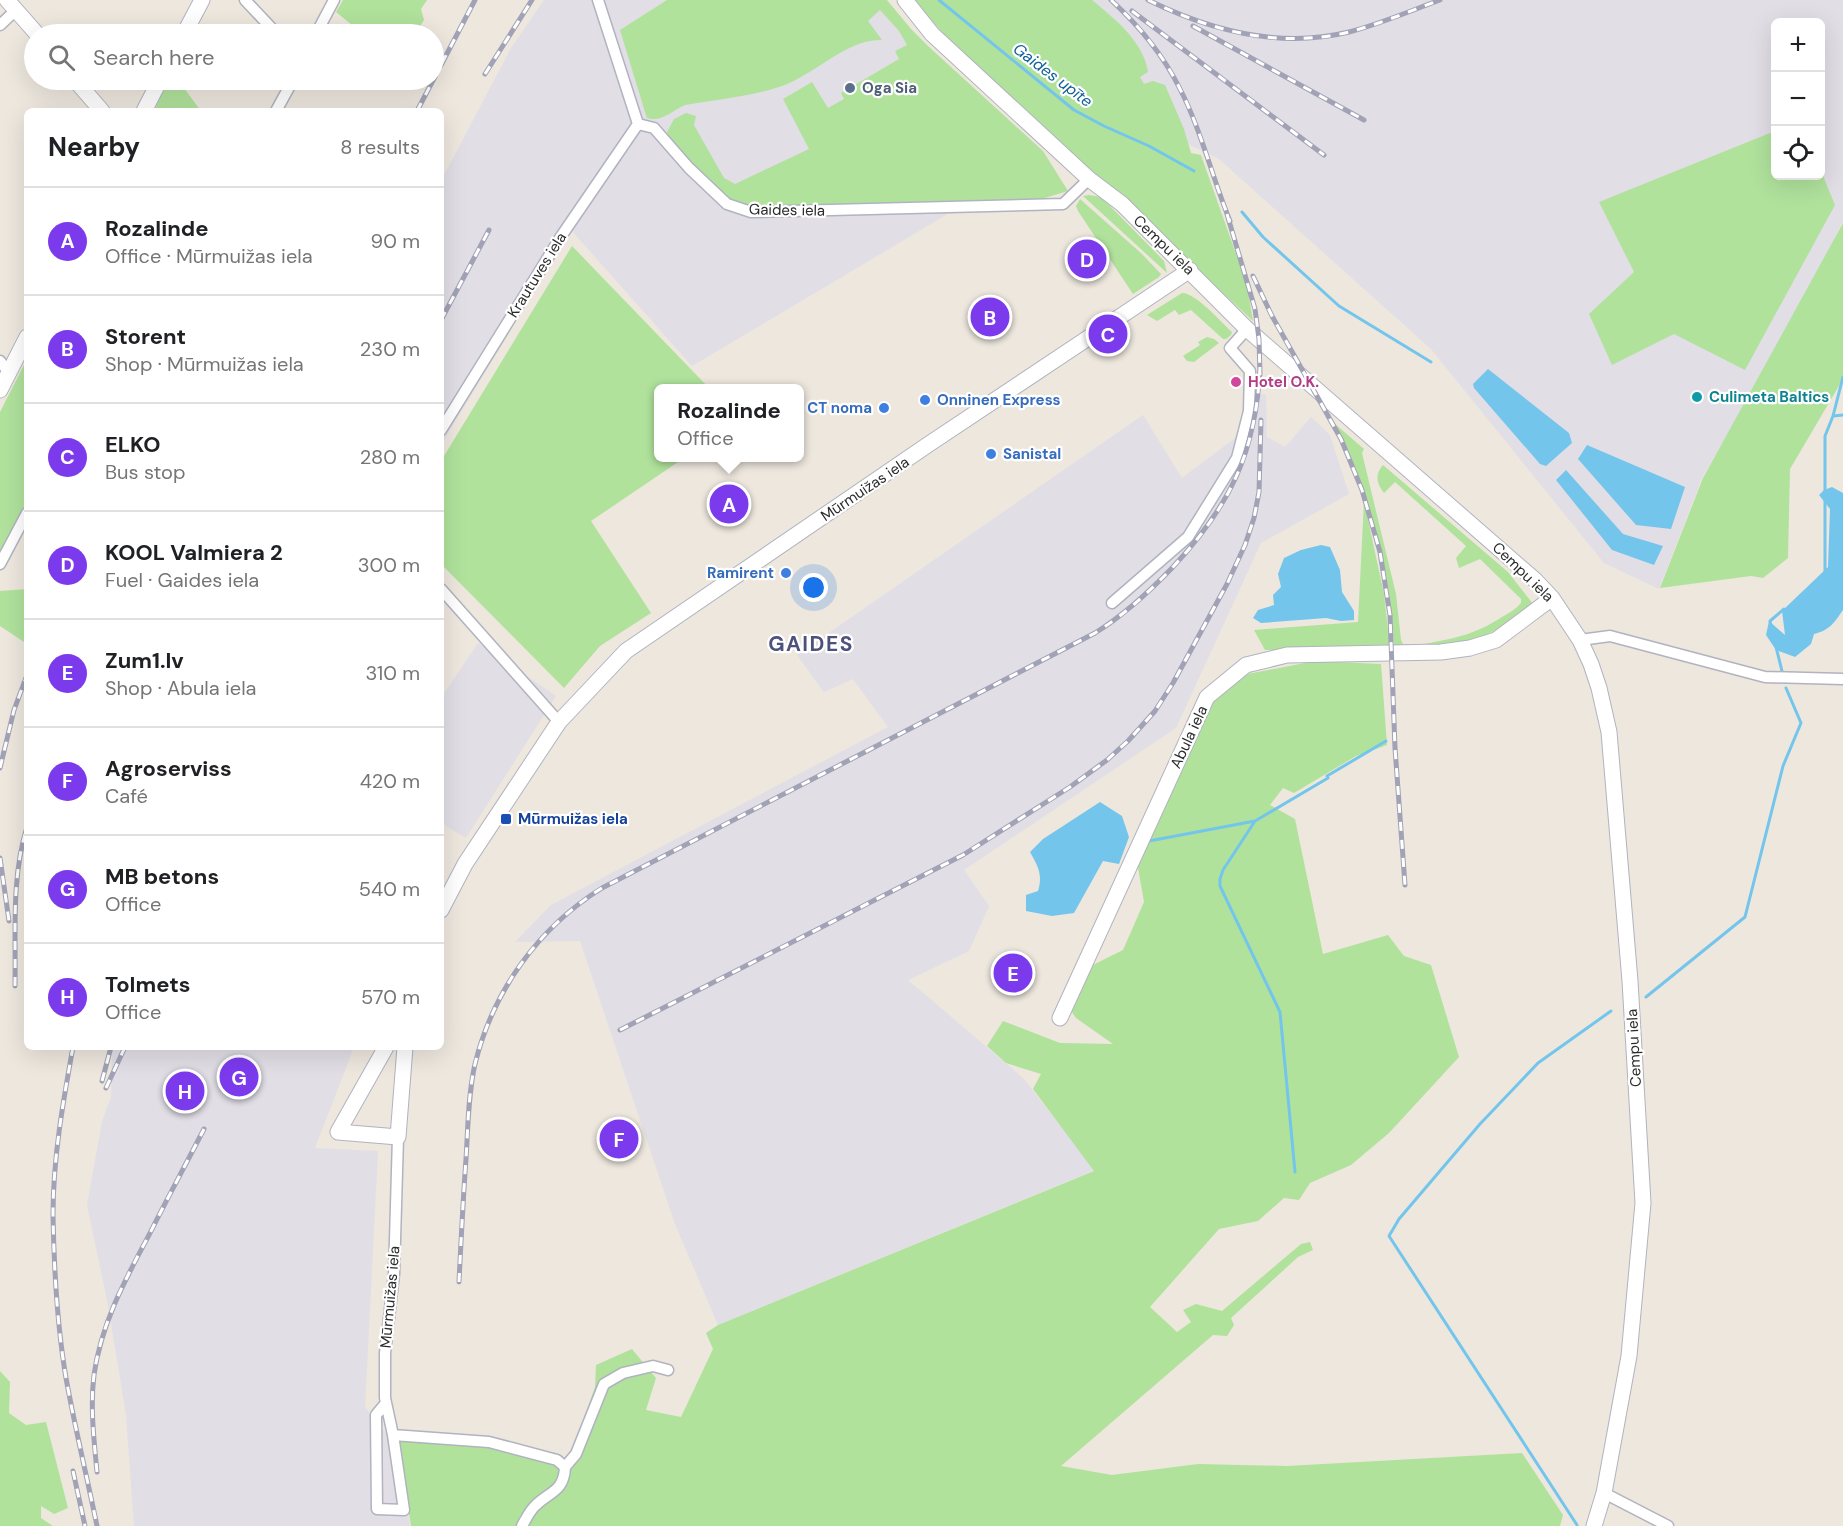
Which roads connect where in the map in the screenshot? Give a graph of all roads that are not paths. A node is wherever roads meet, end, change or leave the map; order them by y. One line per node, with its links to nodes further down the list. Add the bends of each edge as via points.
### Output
1 (202, 0): 8 (street)
2 (245, 0): 9 (street)
3 (334, 0): 10 (street)
4 (598, 0): 18 (street)
5 (905, 0): 19 (street, Cempu iela, via 932,34)
6 (11, 5): 7 (street); 11 (street)
7 (28, 24)
8 (189, 24)
9 (268, 24)
10 (321, 24)
11 (0, 25)
12 (84, 90): 15 (street)
13 (155, 90): 16 (street)
14 (288, 90): 17 (street)
15 (99, 108)
16 (146, 108)
17 (278, 108)
18 (638, 124): 19 (street, Gaides iela, via 654,128 727,204 751,212 1063,204); 25 (street, Krautuves iela, via 562,235)
19 (1089, 179): 20 (street, Cempu iela, via 1122,204)
20 (1190, 270): 21 (street, Cempu iela); 33 (street, Mūrmuižas iela, via 626,651)
21 (1247, 329): 29 (street, Cempu iela, via 1515,561); 30 (street, via 1230,348 1251,371 1249,411 1236,458 1188,537)
22 (24, 341): 23 (street)
23 (4, 367): 24 (street)
24 (0, 390)
25 (444, 425)
26 (24, 519): 27 (street)
27 (0, 564)
28 (444, 592): 33 (street)
29 (1552, 598): 31 (street, Cempu iela); 35 (street, Abula iela, via 1496,640 1470,648 1287,655 1246,665 1207,697)
30 (1112, 603)
31 (1580, 640): 32 (street, via 1610,636 1765,677); 43 (street, Cempu iela, via 1599,688 1609,732 1630,981 1643,1203 1629,1356)
32 (1843, 680)
33 (560, 722): 34 (street, Mūrmuižas iela, via 465,864)
34 (444, 904)
35 (1060, 1018)
36 (384, 1050): 38 (street, via 338,1132)
37 (405, 1050): 38 (street, Mūrmuižas iela)
38 (398, 1137): 40 (street, Mūrmuižas iela, via 394,1274 385,1353)
39 (668, 1370): 42 (street, via 653,1366 623,1373 604,1384 576,1454)
40 (386, 1403): 41 (street, Mūrmuižas iela); 41 (street, Mūrmuižas iela, via 376,1415 377,1509 404,1510)
41 (393, 1435): 42 (street, via 489,1442 557,1460)
42 (564, 1467): 44 (street, via 564,1480 534,1506)
43 (1604, 1493): 45 (street, Cempu iela); 46 (street)
44 (522, 1526)
45 (1594, 1526)
46 (1668, 1526)

